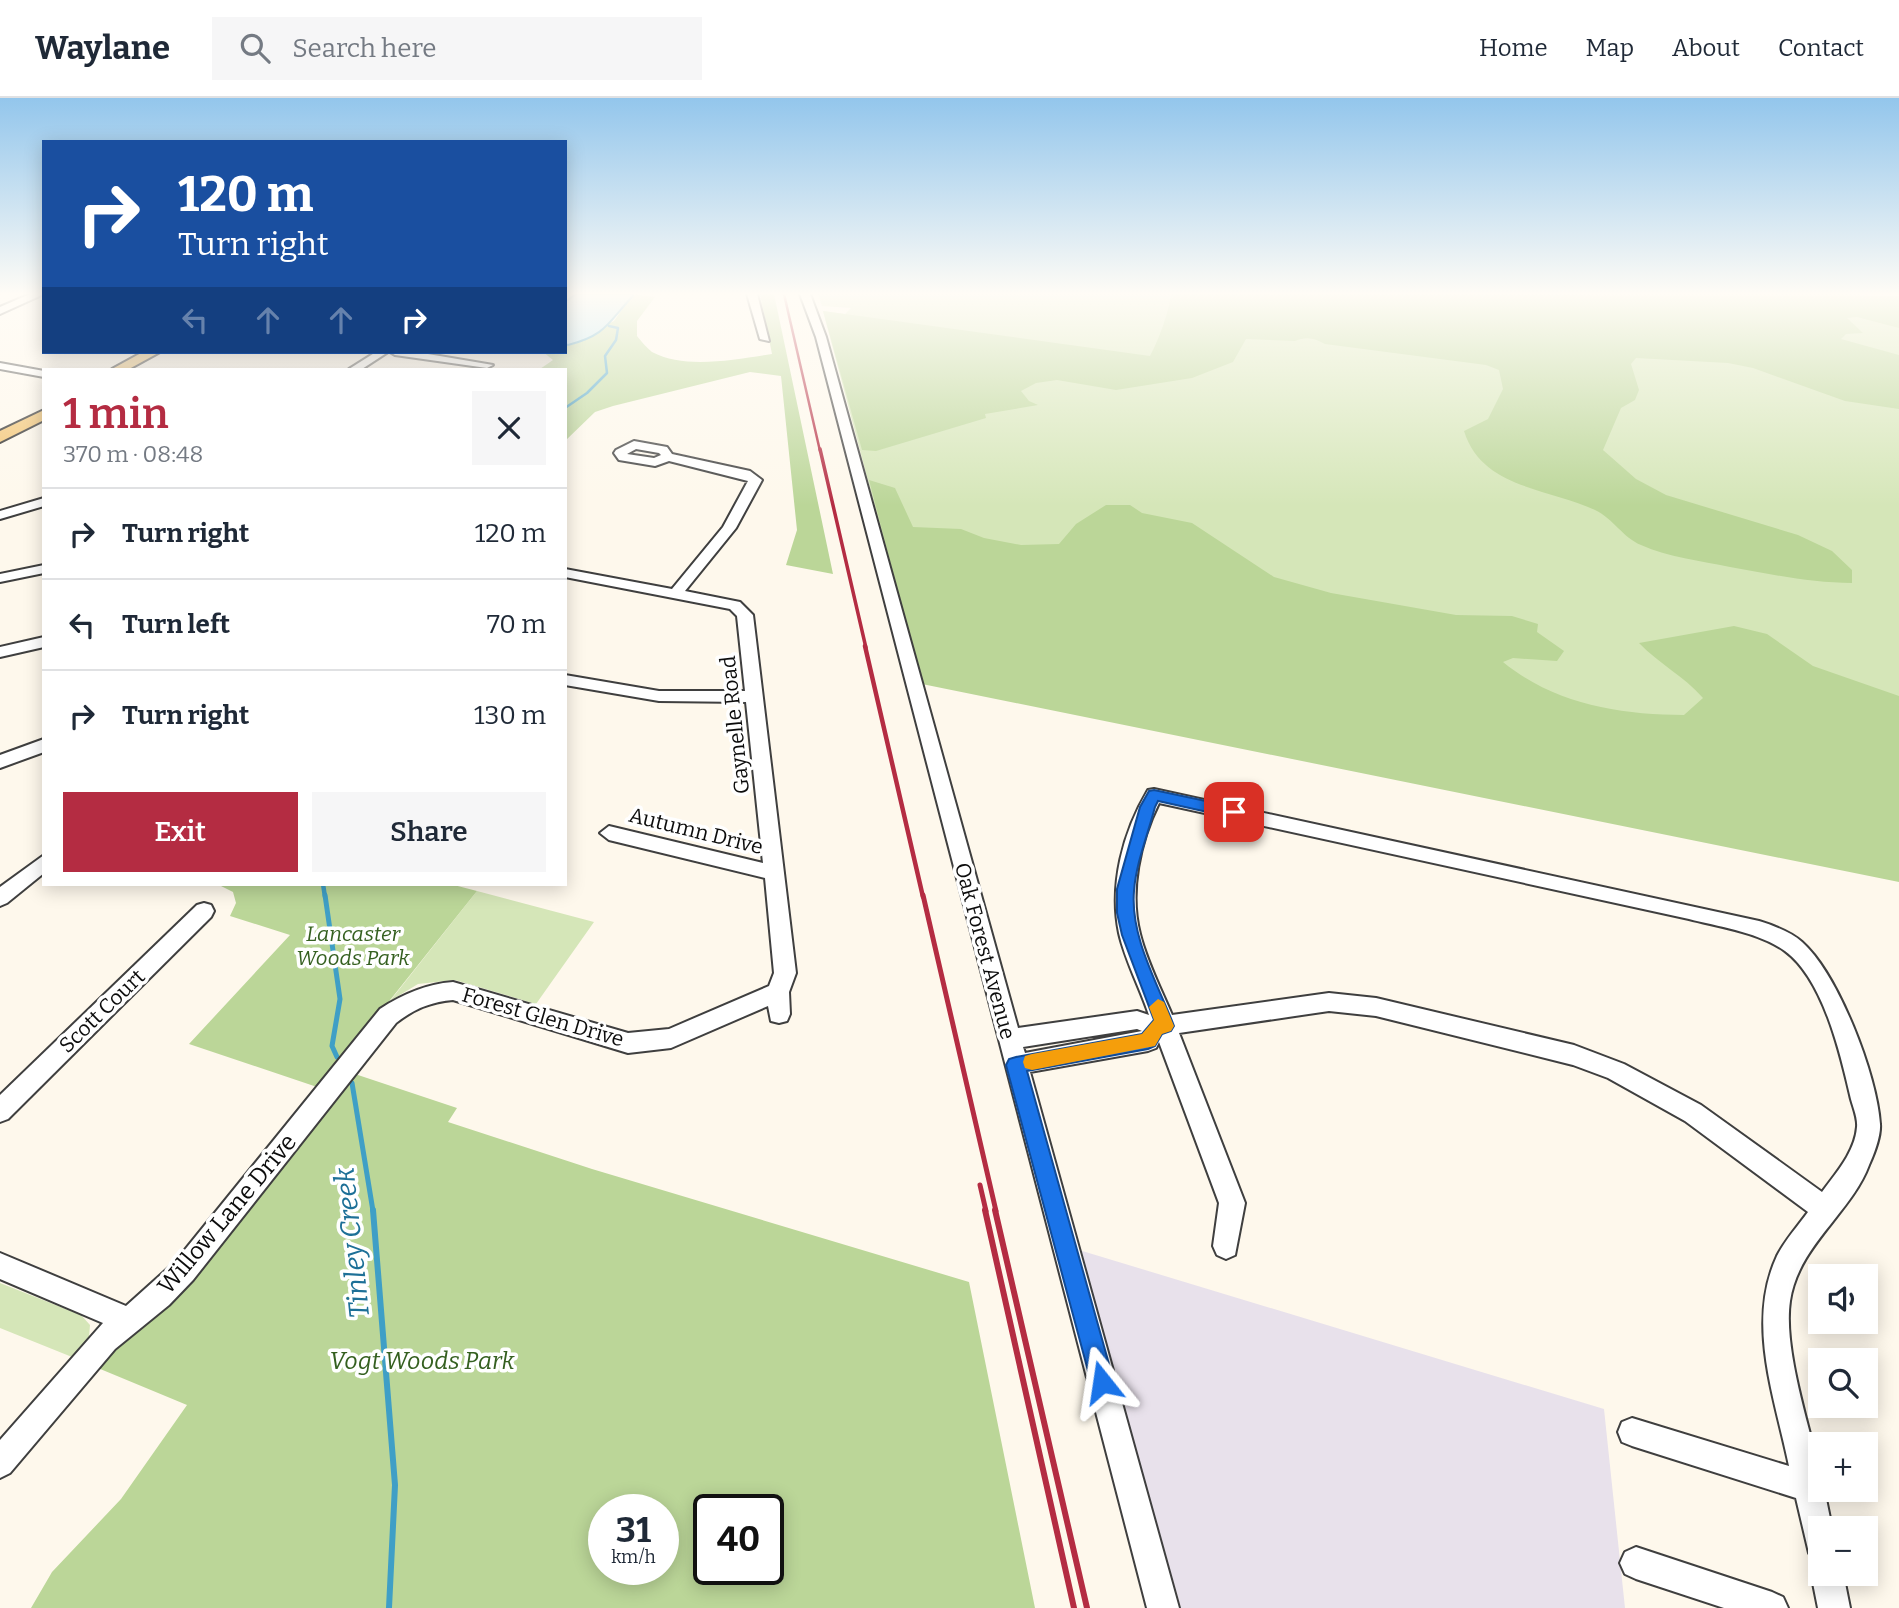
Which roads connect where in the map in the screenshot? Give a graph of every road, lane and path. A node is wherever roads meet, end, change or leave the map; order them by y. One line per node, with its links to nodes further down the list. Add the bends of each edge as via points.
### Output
1 (828, 364): 29 (street, Oak Forest Avenue)
2 (0, 366): 3 (street)
3 (42, 374)
4 (42, 409): 6 (main road)
5 (42, 415): 7 (main road)
6 (0, 430)
7 (0, 436)
8 (668, 457): 14 (street, via 755,480 719,542)
9 (42, 503): 10 (street)
10 (0, 514)
11 (42, 569): 13 (street)
12 (567, 573): 14 (street, Gaynelle Road)
13 (0, 578)
14 (675, 594): 18 (street, Gaynelle Road, via 734,605 745,615)
15 (42, 642): 16 (street)
16 (0, 652)
17 (567, 680): 18 (street, via 638,695 704,701)
18 (755, 696): 23 (street, Gaynelle Road)
19 (42, 745): 20 (street)
20 (0, 762)
21 (609, 833): 23 (street, Autumn Drive)
22 (42, 864): 24 (street)
23 (774, 873): 26 (street, Gaynelle Road, via 785,974)
24 (0, 898)
25 (204, 911): 31 (street, Scott Court)
26 (779, 1003): 27 (street, Forest Glen Drive, via 671,1038 628,1043 453,991 432,991)
27 (388, 1016): 35 (street, Willow Lane Drive, via 184,1271)
28 (1161, 1026): 29 (street, via 1137,1020); 30 (street, via 1148,1041); 32 (street, via 1329,1002 1376,1007 1574,1055 1616,1071 1693,1113); 32 (street, via 1125,913 1125,889 1134,852 1154,795 1759,929 1793,946 1817,973 1836,1011 1857,1075 1869,1126 1858,1163); 33 (street, via 1232,1203)
29 (1009, 1040): 30 (street, Oak Forest Avenue)
30 (1016, 1065): 41 (street, Oak Forest Avenue)
31 (0, 1111)
32 (1825, 1209): 38 (street, via 1788,1262 1777,1301 1776,1336)
33 (1226, 1246)
34 (0, 1266): 35 (street)
35 (127, 1320): 37 (street, Willow Lane Drive, via 76,1370)
36 (1632, 1433): 38 (street)
37 (0, 1463)
38 (1808, 1488)
39 (1636, 1563): 42 (street)
40 (1830, 1586): 43 (street)
41 (1163, 1608)
42 (1772, 1608)
43 (1834, 1608)

